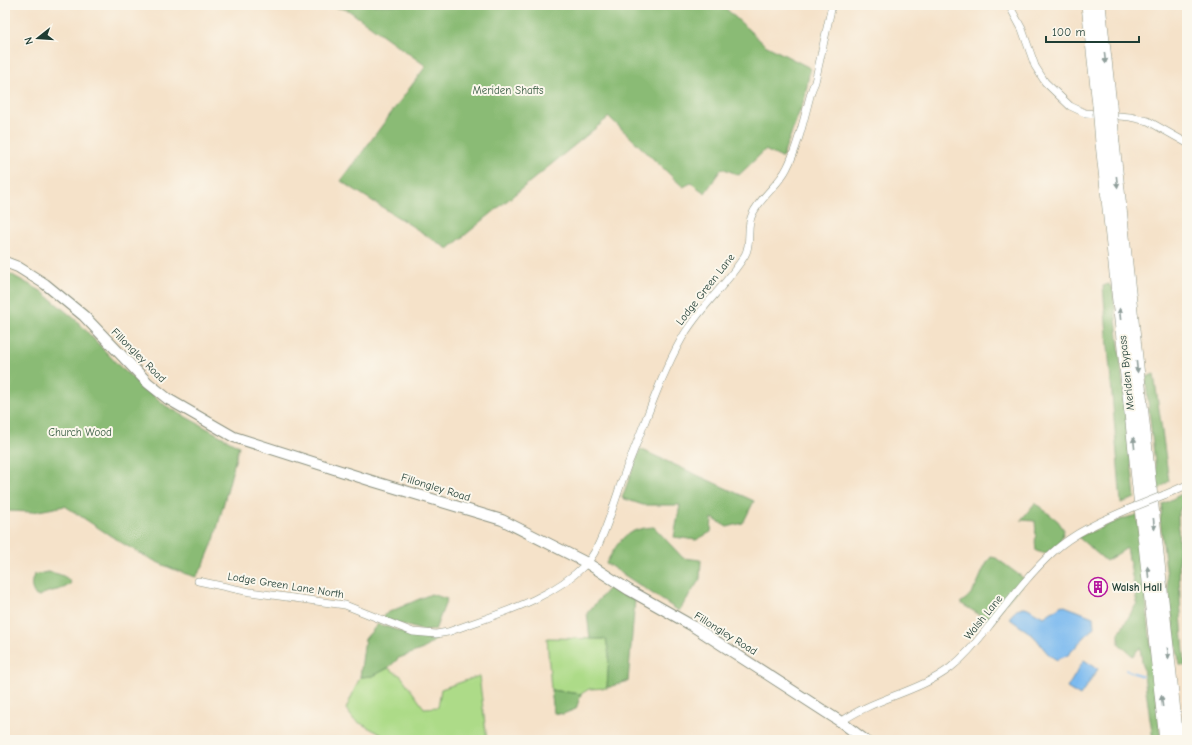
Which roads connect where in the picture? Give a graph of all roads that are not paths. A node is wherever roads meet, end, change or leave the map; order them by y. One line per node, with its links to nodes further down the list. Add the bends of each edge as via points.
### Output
1 (832, 5): 10 (street, Lodge Green Lane, via 816,82 788,168 751,215 749,243 745,256 700,311 664,374 608,520)
2 (1009, 5): 7 (street, via 1022,29 1035,66 1045,82 1070,106 1085,113 1130,117 1148,122)
3 (1088, 5): 5 (highway, Meriden Bypass)
4 (1099, 5): 5 (highway, Meriden Bypass, one-way to 5)
5 (1104, 105): 6 (highway, Meriden Bypass, bridge)
6 (1108, 143): 14 (highway, Meriden Bypass, one-way to 6); 15 (highway, Meriden Bypass, one-way to 15)
7 (1187, 143)
8 (5, 262): 10 (main road, Fillongley Road, via 45,284 84,316 148,384 168,399 234,437 502,520)
9 (1187, 485): 12 (street, Walsh Lane, bridge, via 1082,530 1052,553 967,654 949,669 919,687 854,713)
10 (587, 563): 11 (street, Lodge Green Lane North, via 559,587 530,602 436,634 413,632 345,605 250,592); 12 (main road, Fillongley Road, via 691,625)
11 (198, 581)
12 (841, 722): 13 (main road, Fillongley Road)
13 (865, 740)
14 (1166, 740)
15 (1177, 740)

